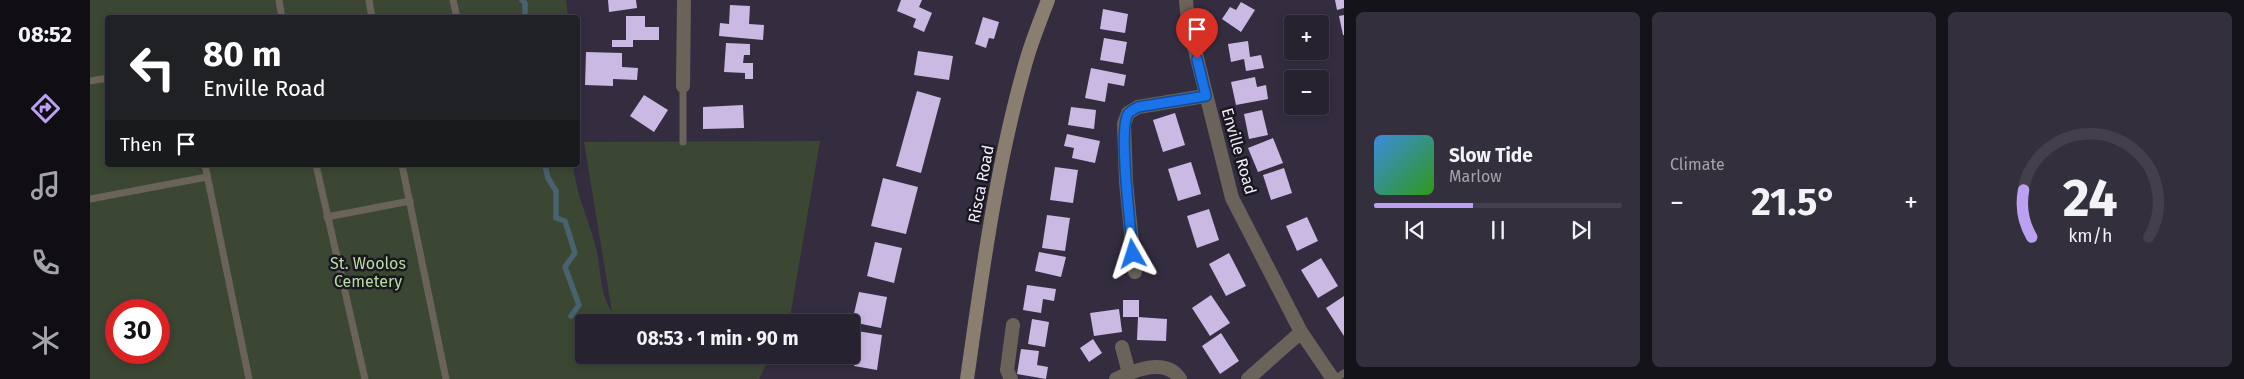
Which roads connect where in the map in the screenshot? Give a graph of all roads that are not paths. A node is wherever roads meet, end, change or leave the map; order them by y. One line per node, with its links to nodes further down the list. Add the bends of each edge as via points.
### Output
1 (279, 0): 7 (lane)
2 (368, 0): 8 (lane)
3 (453, 0): 9 (lane)
4 (684, 0): 12 (street)
5 (1048, 0): 31 (main road, Risca Road, via 1025,64 1002,162)
6 (1186, 0): 13 (street, Enville Road, via 1188,22)
7 (282, 15)
8 (371, 15)
9 (456, 15)
10 (105, 78): 11 (lane)
11 (90, 81)
12 (683, 86): 14 (lane)
13 (1206, 96): 22 (street, via 1138,107 1128,113 1124,124 1126,182); 24 (street, Enville Road, via 1232,198)
14 (683, 142)
15 (205, 167): 18 (lane)
16 (316, 167): 21 (lane)
17 (402, 167): 20 (lane)
18 (207, 177): 19 (lane); 28 (lane)
19 (90, 199)
20 (410, 201): 21 (lane); 30 (lane)
21 (327, 217): 29 (lane)
22 (1135, 272)
23 (1013, 325): 32 (street, via 1007,370)
24 (1301, 332): 35 (street); 36 (street, Enville Road)
25 (1122, 347): 26 (street)
26 (1129, 372): 33 (street); 34 (street, via 1166,366)
27 (1344, 373): 36 (lane)
28 (249, 379)
29 (365, 379)
30 (446, 379)
31 (967, 379)
32 (1011, 379)
33 (1116, 379)
34 (1180, 379)
35 (1248, 379)
36 (1334, 379)

